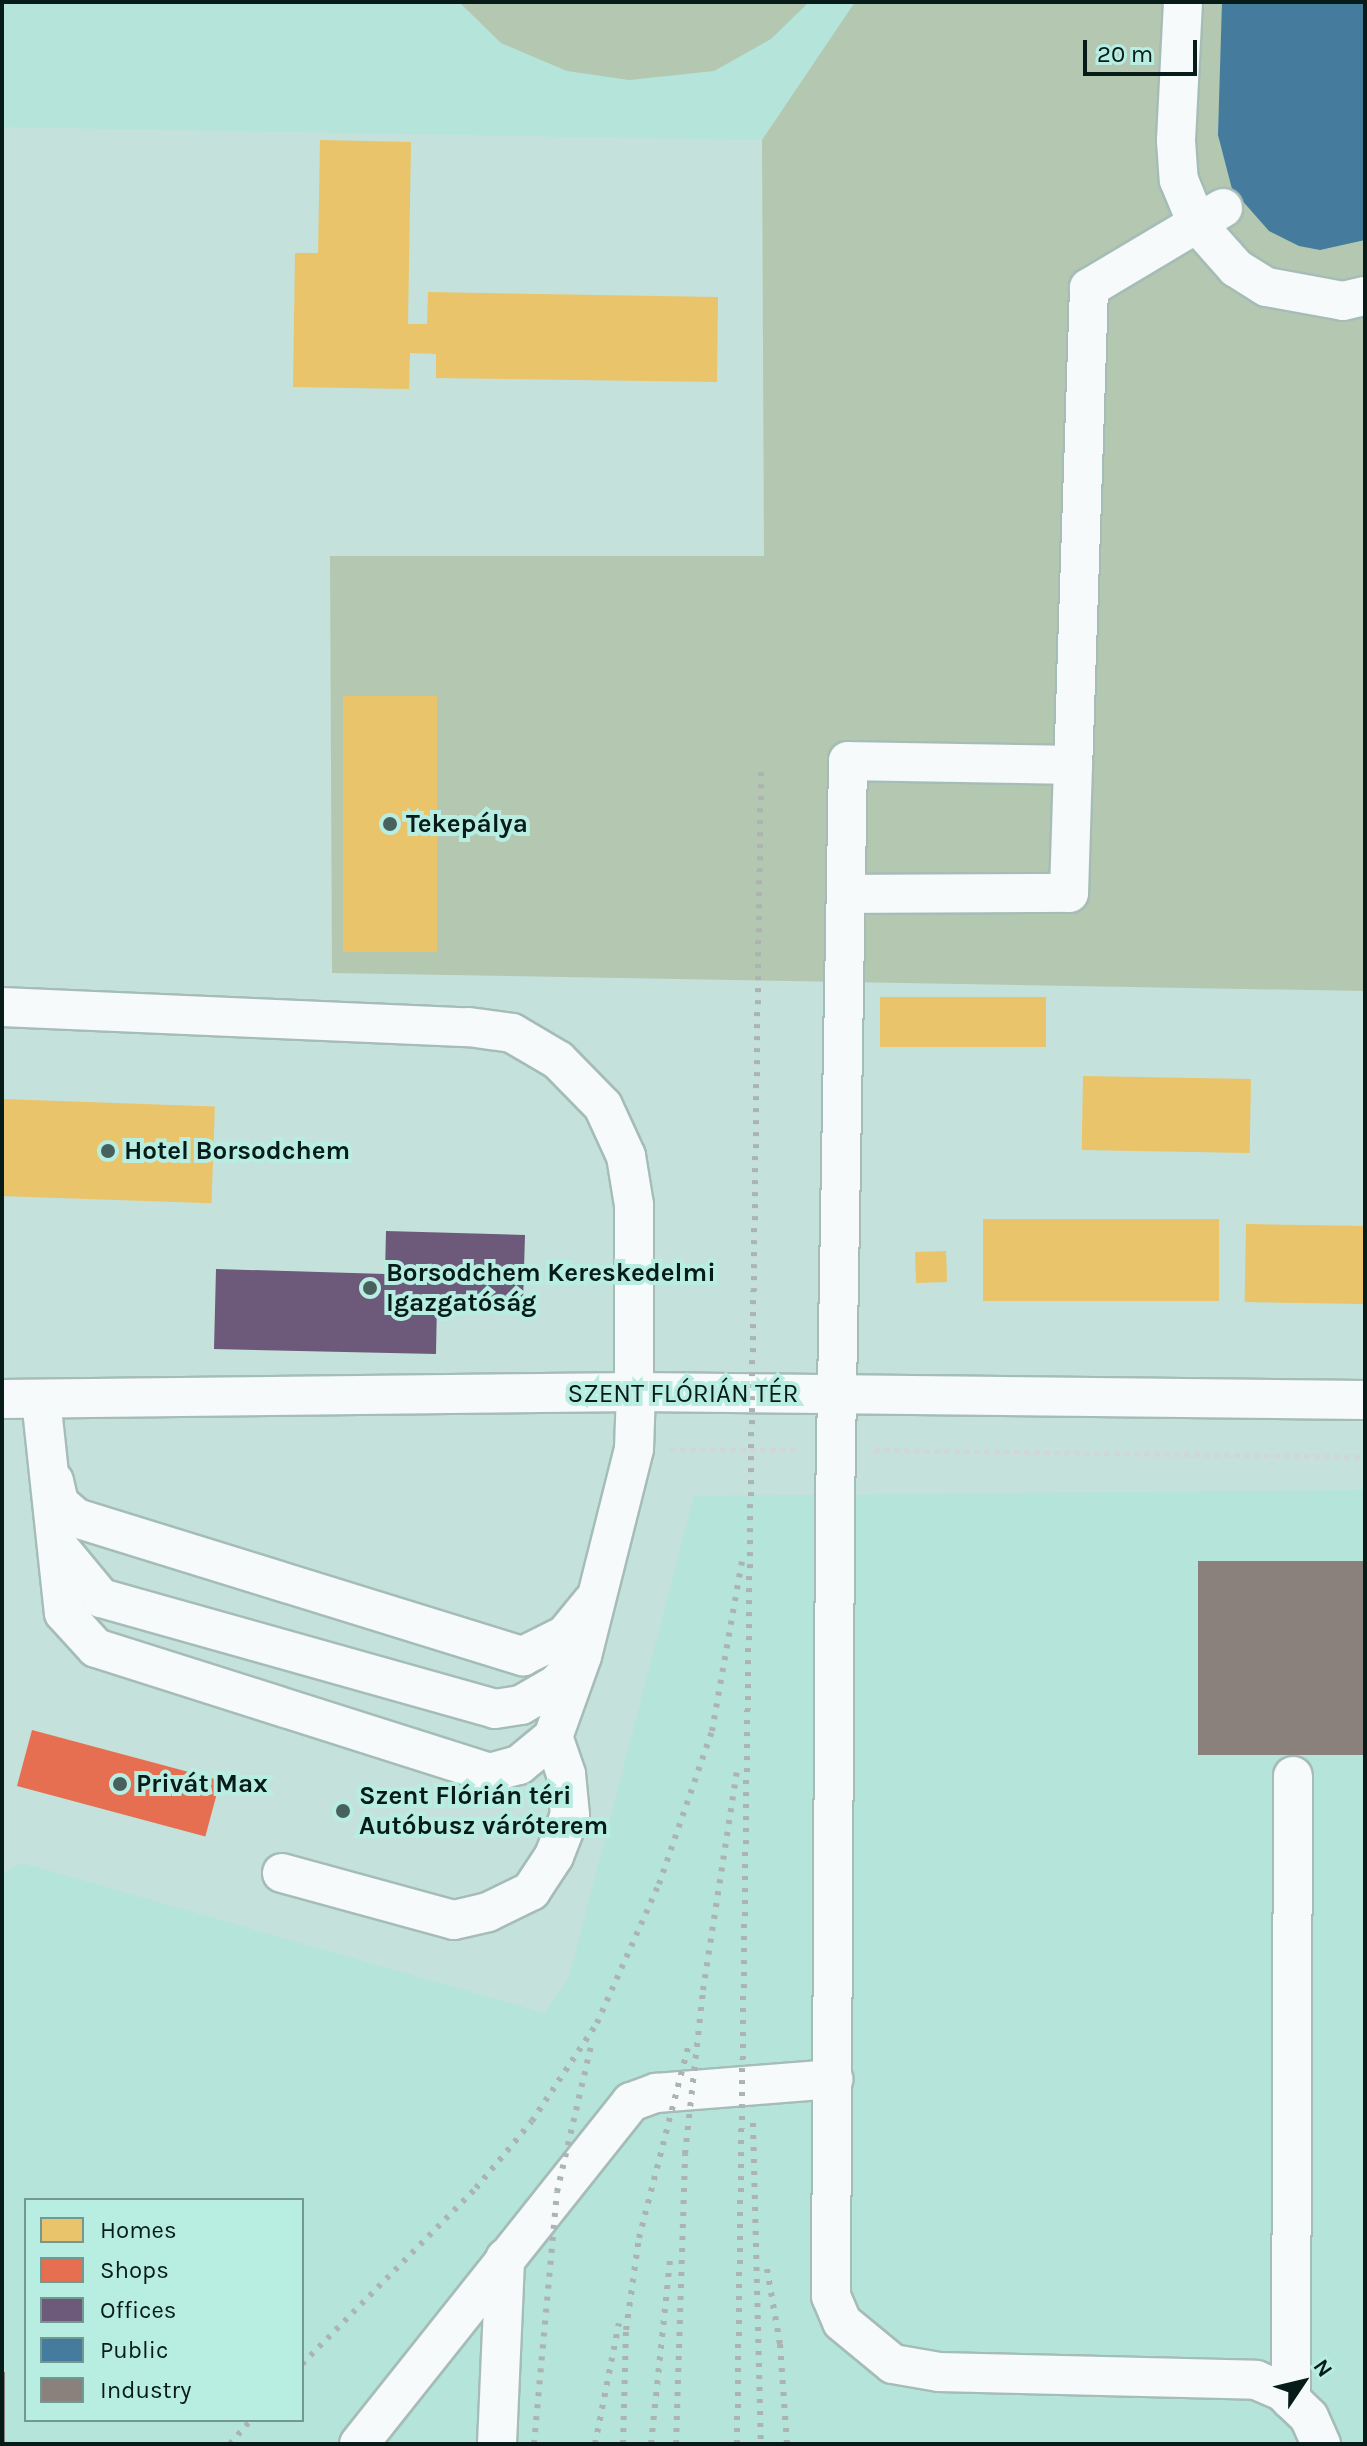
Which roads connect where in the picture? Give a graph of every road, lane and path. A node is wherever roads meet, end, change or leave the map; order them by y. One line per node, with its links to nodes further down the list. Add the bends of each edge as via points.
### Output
1 (1183, 2): 2 (street, via 1179,180)
2 (1210, 216): 3 (street, via 1236,268 1267,287 1343,301); 4 (street, via 1089,288)
3 (1365, 296)
4 (1073, 765): 5 (street, via 1069,893); 5 (street, via 848,761)
5 (847, 894): 8 (street)
6 (2, 1007): 7 (street, via 469,1027 512,1033 558,1060 603,1106 626,1156 634,1205)
7 (635, 1393): 8 (street, SZENT FLÓRIÁN TÉR); 10 (street, SZENT FLÓRIÁN TÉR); 12 (street)
8 (837, 1395): 11 (street, SZENT FLÓRIÁN TÉR); 13 (street)
9 (2, 1399): 10 (street, SZENT FLÓRIÁN TÉR)
10 (41, 1399): 15 (street)
11 (1365, 1400)
12 (634, 1449): 13 (path); 17 (street)
13 (838, 1450): 14 (path); 22 (street)
14 (1365, 1457)
15 (48, 1459): 16 (street); 17 (street, via 59,1503 76,1518 523,1656 565,1635)
16 (57, 1545): 18 (street, via 101,1598 495,1709 521,1705 557,1684); 19 (street, via 64,1613 96,1648 489,1773 519,1765)
17 (597, 1596): 18 (street)
18 (582, 1656): 19 (street)
19 (553, 1737): 21 (street, via 566,1774 570,1815 554,1856 531,1891 488,1912 454,1920)
20 (1293, 1776): 24 (street)
21 (282, 1873)
22 (833, 2079): 23 (street, via 656,2093 631,2102); 24 (street, via 831,2296 842,2322 858,2340 893,2364 939,2372 1256,2380)
23 (505, 2258): 25 (street); 26 (street)
24 (1291, 2400): 27 (street, via 1309,2417)
25 (359, 2444)
26 (497, 2444)
27 (1321, 2444)

